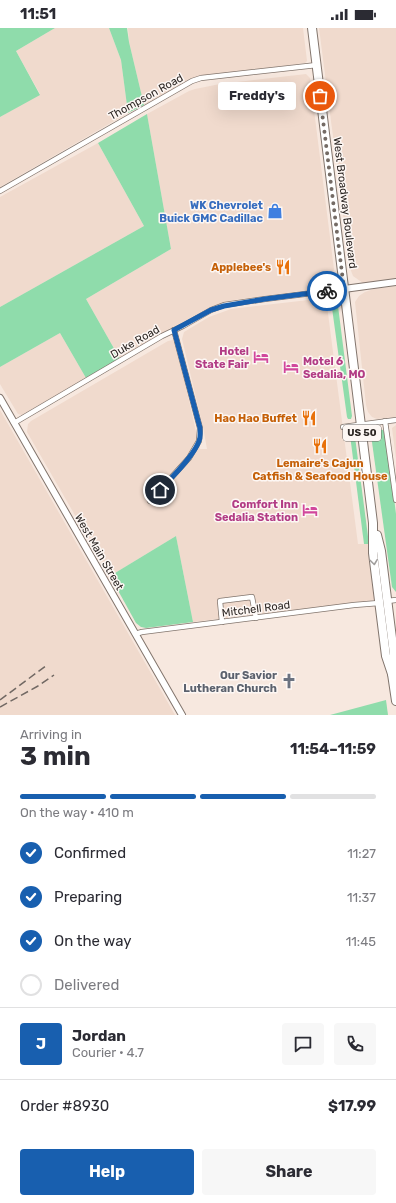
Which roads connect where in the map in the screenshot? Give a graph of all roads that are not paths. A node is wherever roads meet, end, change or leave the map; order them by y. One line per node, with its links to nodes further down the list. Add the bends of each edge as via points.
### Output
1 (312, 28): 2 (highway, West Broadway Boulevard / US 50)
2 (317, 65): 3 (street, Thompson Road, via 192,81); 5 (highway, West Broadway Boulevard / US 50)
3 (0, 191)
4 (396, 282): 5 (main road)
5 (344, 289): 6 (street, Duke Road, via 224,306 211,310); 11 (highway, West Broadway Boulevard / US 50)
6 (174, 330): 10 (street, Duke Road); 14 (street, via 200,428 199,441 189,458)
7 (0, 398): 10 (main road, West Main Street)
8 (396, 420): 9 (street)
9 (385, 421): 11 (street); 13 (street)
10 (14, 423): 19 (main road, West Main Street)
11 (361, 425): 12 (street); 16 (highway, West Broadway Boulevard / US 50, via 373,523 381,551)
12 (343, 427)
13 (396, 500)
14 (150, 501)
15 (396, 600): 16 (street, Mitchell Road)
16 (383, 602): 17 (street, Mitchell Road); 20 (highway, West Broadway Boulevard / US 50, via 394,654 392,674)
17 (256, 618): 18 (street, Mitchell Road); 18 (street, via 252,597 220,602)
18 (222, 622): 19 (street, Mitchell Road)
19 (135, 634): 21 (main road, West Main Street)
20 (396, 701)
21 (182, 715)

